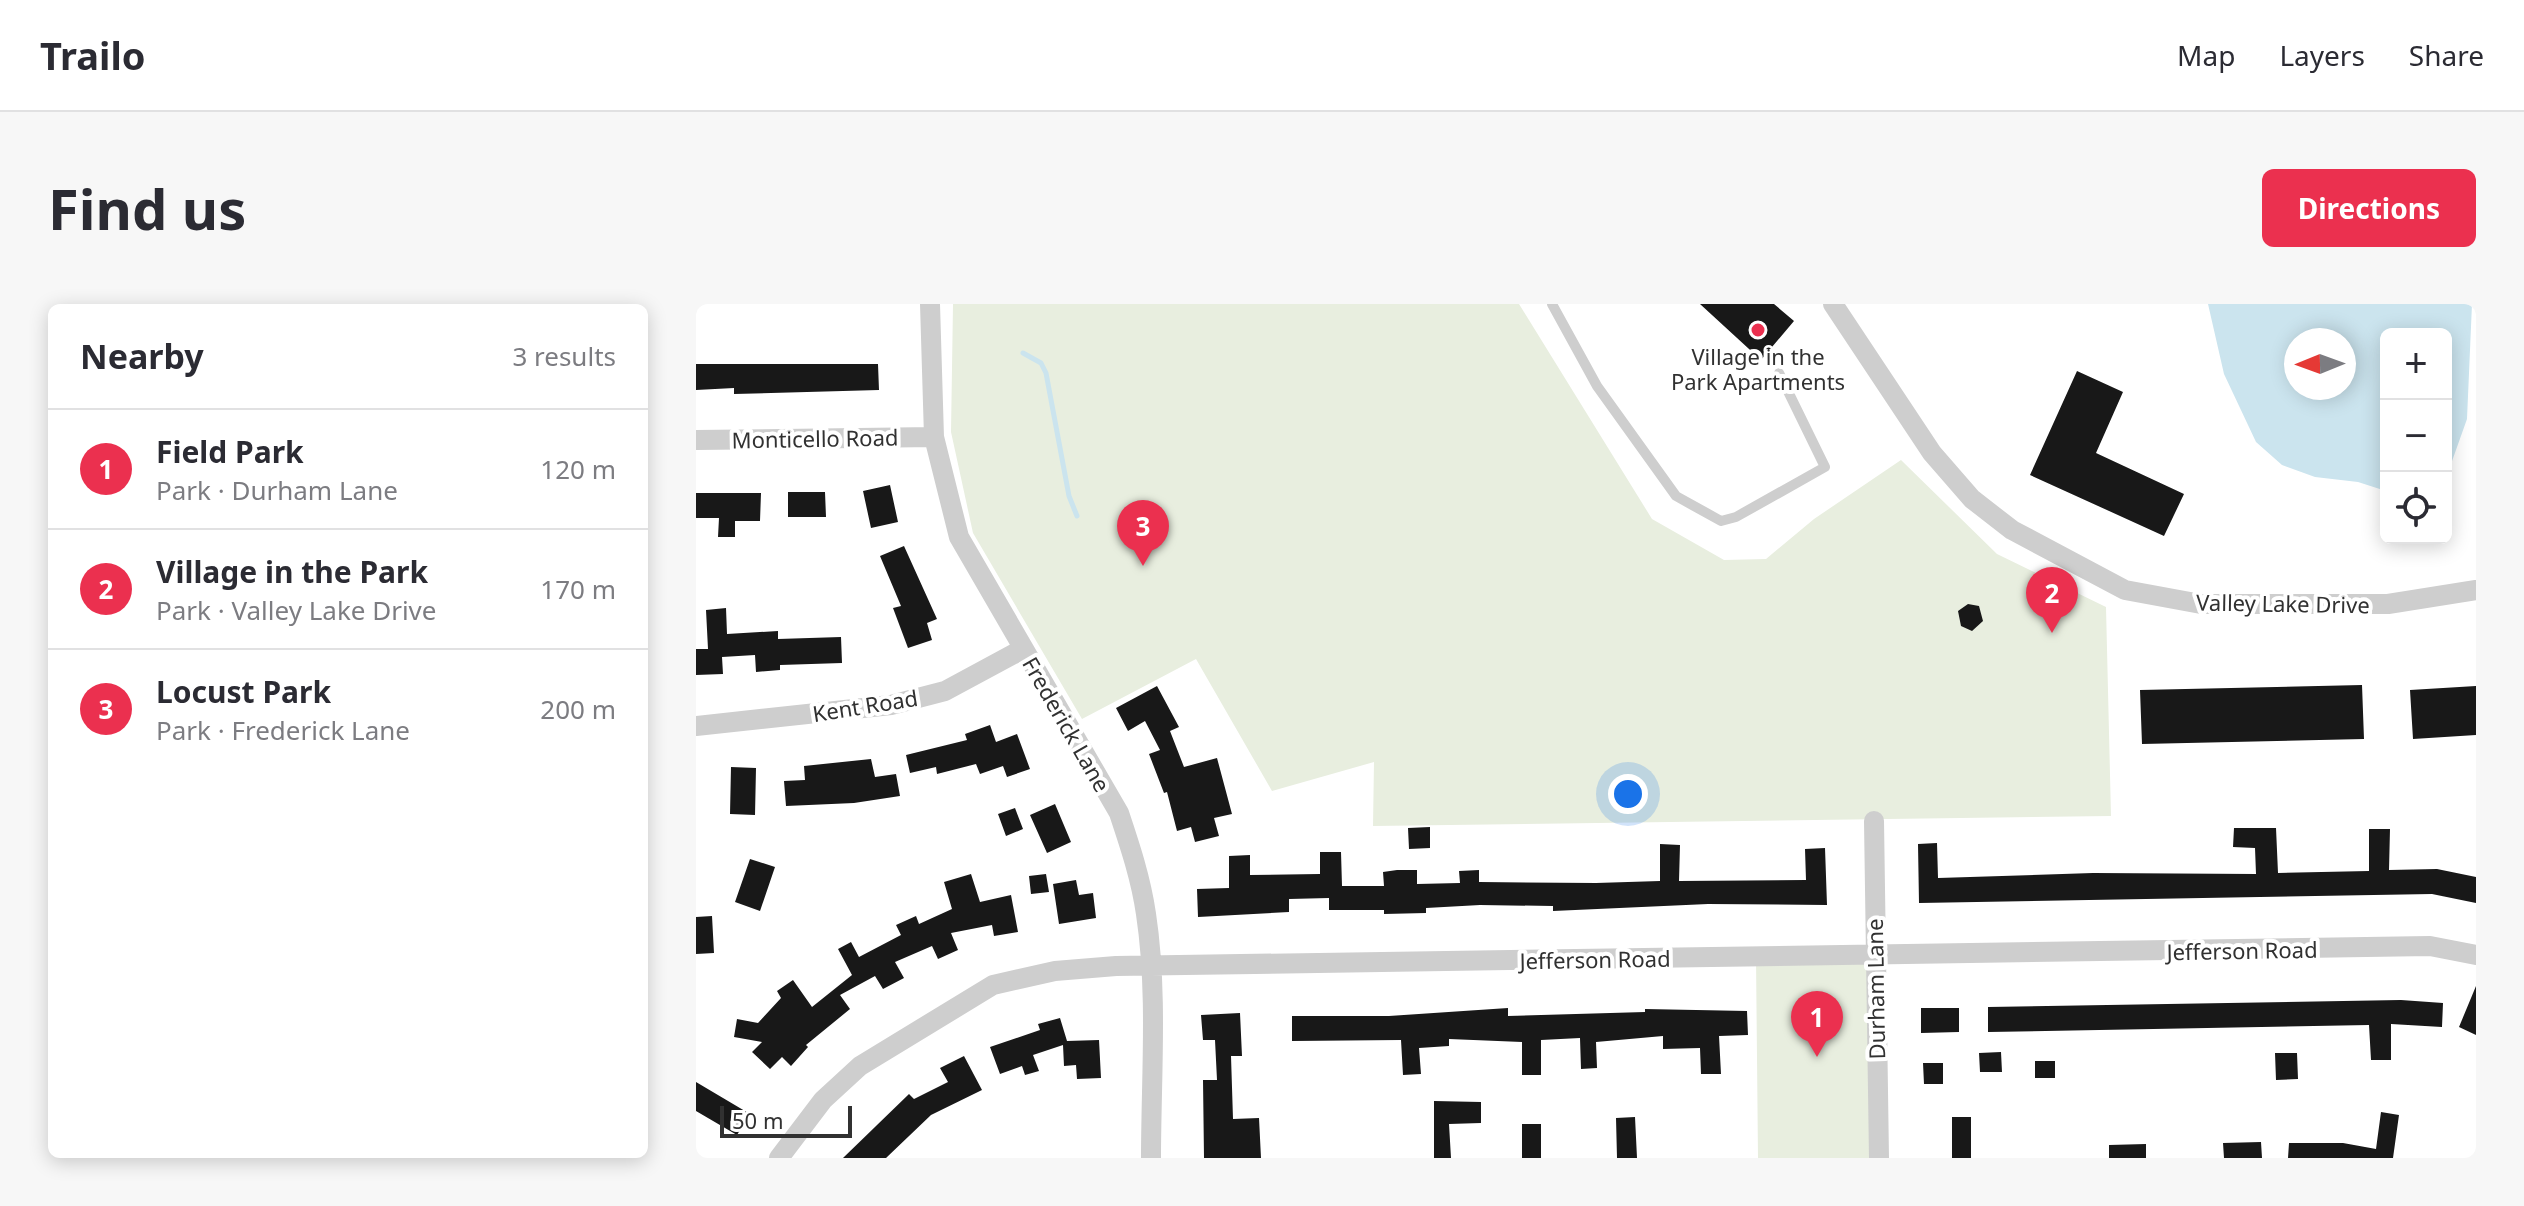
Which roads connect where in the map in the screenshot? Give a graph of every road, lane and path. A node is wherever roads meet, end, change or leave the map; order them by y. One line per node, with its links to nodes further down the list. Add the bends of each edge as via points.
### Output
1 (930, 304): 5 (street, Frederick Lane)
2 (1552, 304): 4 (lane, via 1597,386 1676,496 1721,521 1825,467)
3 (1833, 304): 7 (street, Valley Lake Drive, via 1932,453 1972,499 2012,530 2125,590 2201,604 2388,604)
4 (1779, 373)
5 (934, 437): 6 (street, Monticello Road); 8 (street, Frederick Lane, via 959,537)
6 (696, 440)
7 (2476, 590)
8 (1023, 649): 9 (street, Kent Road, via 945,691 891,705); 13 (street, Frederick Lane, via 1119,813 1146,913)
9 (696, 726)
10 (1874, 821): 12 (street, Durham Lane)
11 (2476, 955): 12 (street, Jefferson Road, via 2430,946)
12 (1874, 956): 13 (street, Jefferson Road); 16 (street, Durham Lane)
13 (1151, 966): 14 (street, Jefferson Road, via 1055,971 993,985 860,1066 823,1100); 15 (street, Frederick Lane)
14 (779, 1158)
15 (1151, 1158)
16 (1879, 1158)

